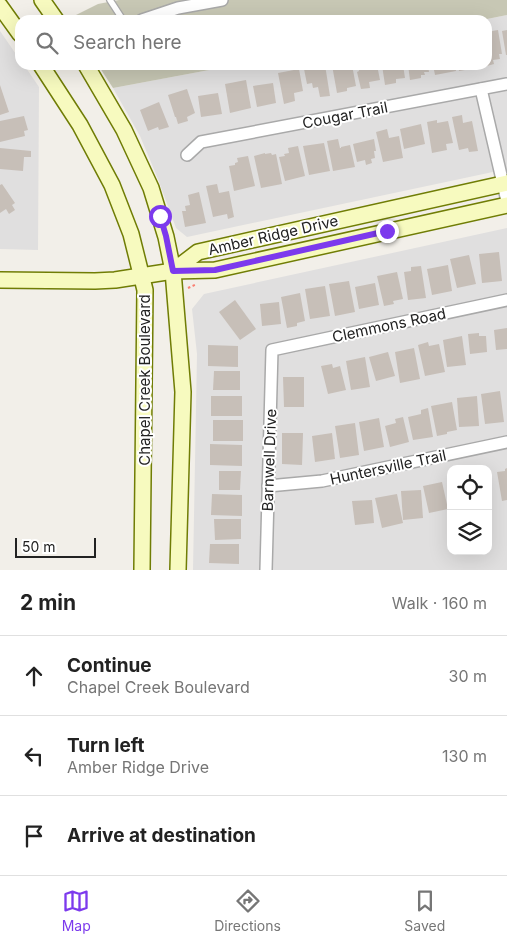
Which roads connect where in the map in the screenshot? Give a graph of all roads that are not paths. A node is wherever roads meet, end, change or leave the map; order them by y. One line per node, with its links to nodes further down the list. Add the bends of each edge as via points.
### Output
1 (42, 0): 5 (main road)
2 (110, 0): 6 (lane)
3 (222, 0): 7 (street)
4 (0, 6): 8 (main road)
5 (52, 15)
6 (120, 15)
7 (157, 15)
8 (15, 27)
9 (44, 70): 18 (main road, Chapel Creek Boulevard, via 80,125 112,185 127,221)
10 (89, 70): 17 (main road, Chapel Creek Boulevard, via 124,130 151,188)
11 (507, 84): 12 (street, Cougar Trail)
12 (481, 89): 13 (street, Cougar Trail, via 201,142); 14 (street)
13 (187, 155)
14 (505, 184): 15 (street); 17 (main road, Amber Ridge Drive, via 198,252)
15 (507, 201)
16 (507, 205): 17 (main road, Amber Ridge Drive, via 215,270)
17 (173, 271): 18 (main road); 25 (main road, Chapel Creek Boulevard, via 183,392)
18 (142, 275): 19 (main road, via 95,281); 24 (main road, Chapel Creek Boulevard, via 145,290)
19 (0, 280)
20 (507, 300): 21 (street, Clemmons Road)
21 (272, 350): 23 (street, Barnwell Drive)
22 (507, 442): 23 (street, Huntersville Trail, via 322,481)
23 (268, 486): 26 (street, Barnwell Drive)
24 (142, 570)
25 (178, 570)
26 (266, 570)

